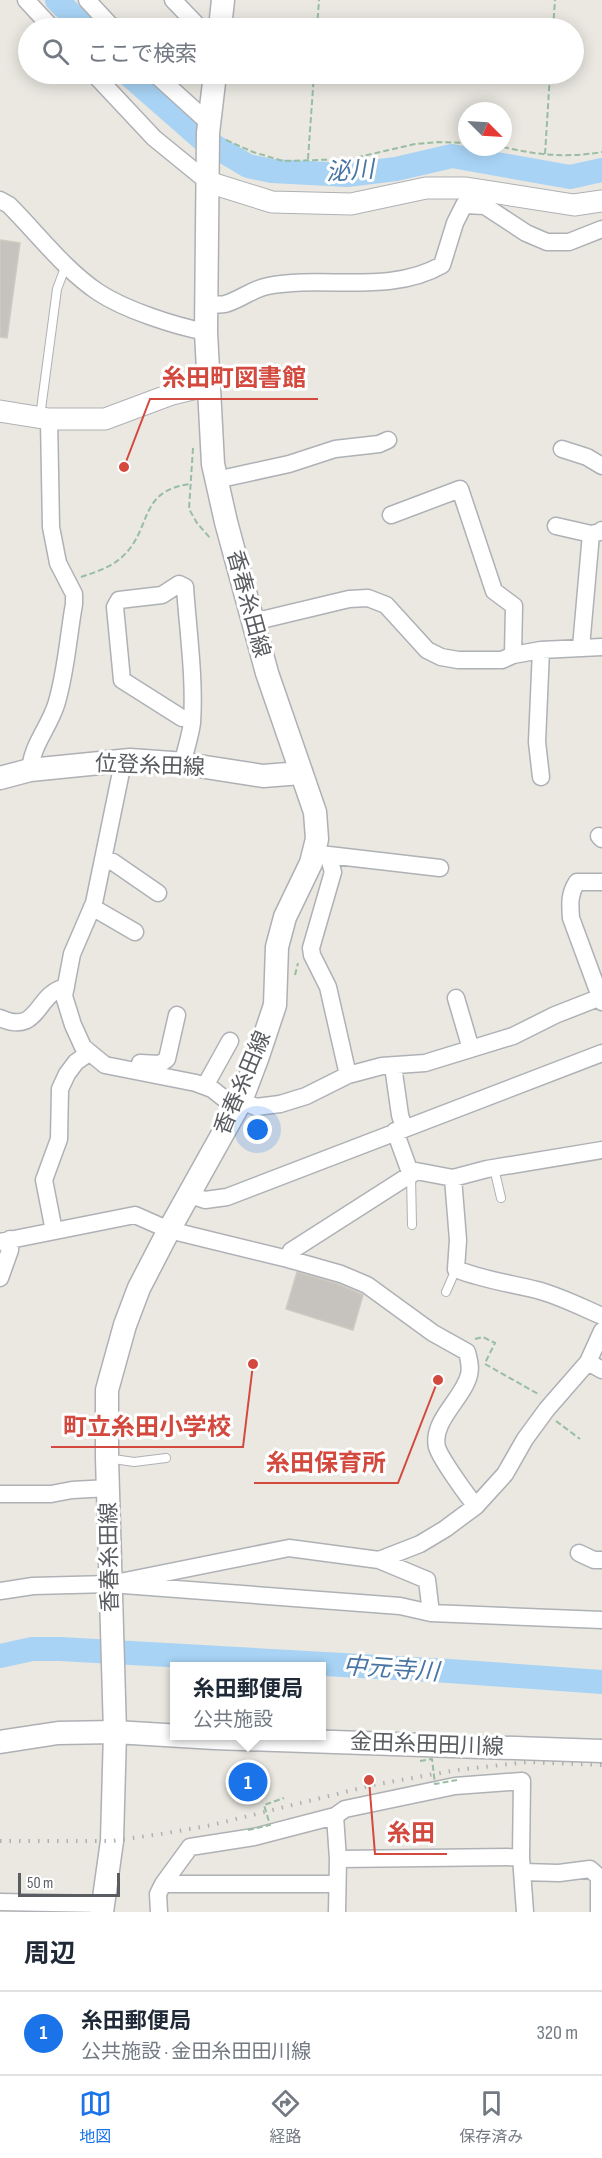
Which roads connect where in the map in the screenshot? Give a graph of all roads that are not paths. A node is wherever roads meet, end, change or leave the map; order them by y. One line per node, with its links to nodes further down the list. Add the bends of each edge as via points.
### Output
1 (26, 0): 5 (street)
2 (87, 0): 6 (street)
3 (173, 0): 7 (street)
4 (223, 0): 8 (main road)
5 (43, 18)
6 (104, 18)
7 (190, 18)
8 (221, 18)
9 (103, 84): 13 (street, via 154,138)
10 (165, 84): 12 (street)
11 (214, 84): 12 (main road, 香春糸田線)
12 (208, 128): 13 (main road, 香春糸田線)
13 (208, 182): 14 (street, via 272,202 351,204 426,188); 19 (main road, 香春糸田線)
14 (467, 197): 16 (street, via 574,205); 17 (street, via 547,242 569,242); 19 (street, via 442,265 432,271 380,282 286,282 259,287 225,304)
15 (0, 200): 18 (street)
16 (602, 201)
17 (602, 229)
18 (67, 265): 20 (street, via 116,302); 23 (lane, via 57,289)
19 (207, 304): 20 (main road, 香春糸田線)
20 (206, 332): 21 (main road, 香春糸田線)
21 (209, 385): 23 (street, via 105,419); 27 (main road, 香春糸田線)
22 (0, 411): 23 (street)
23 (44, 418): 39 (street, via 51,527 58,563 74,594 74,604 55,708 31,755)
24 (388, 440): 27 (street, via 335,449)
25 (562, 449): 26 (street)
26 (602, 466)
27 (216, 480): 31 (main road, 香春糸田線)
28 (391, 515): 35 (street, via 460,489 494,591 514,606)
29 (556, 526): 30 (street)
30 (596, 532): 33 (street)
31 (253, 622): 35 (street, via 368,598 386,605 427,650 441,657 502,660); 40 (main road, 香春糸田線)
32 (602, 646): 33 (street)
33 (581, 647): 34 (street)
34 (541, 650): 35 (street); 41 (street, via 537,742)
35 (513, 655)
36 (192, 718): 36 (street, via 185,587 179,584 162,594 119,600 115,607 122,680 183,718); 38 (street)
37 (126, 761): 38 (main road, 位登糸田線); 39 (main road, 位登糸田線); 44 (street)
38 (182, 764): 40 (main road, 位登糸田線, via 263,776)
39 (30, 770): 42 (main road, 位登糸田線)
40 (301, 773): 43 (main road, 香春糸田線, via 315,812)
41 (541, 777)
42 (0, 778)
43 (320, 854): 45 (street); 61 (street, via 333,872 311,948 328,987); 63 (main road, 香春糸田線, via 310,863 285,917 277,947 275,1005)
44 (103, 859): 47 (street); 48 (street)
45 (440, 868)
46 (602, 882): 52 (street, via 577,882 570,904 571,918)
47 (158, 894)
48 (92, 907): 49 (street); 50 (street, via 72,954)
49 (135, 932)
50 (66, 987): 54 (street, via 57,989 23,1023); 57 (street, via 64,996 73,1025)
51 (456, 998): 56 (street)
52 (601, 1000): 56 (street, via 555,1014 513,1036)
53 (177, 1015): 60 (street, via 166,1059 160,1064 140,1063)
54 (0, 1018)
55 (230, 1041): 62 (street)
56 (471, 1049): 59 (street, via 425,1063)
57 (89, 1053): 60 (street, via 105,1065); 73 (street, via 76,1062 60,1089 59,1139 44,1180)
58 (602, 1053): 64 (street)
59 (393, 1066): 61 (street); 64 (street)
60 (137, 1072): 62 (street, via 182,1078)
61 (348, 1075): 63 (street, via 280,1104 256,1107)
62 (205, 1086): 63 (street)
63 (239, 1103): 69 (main road, 香春糸田線)
64 (399, 1130): 67 (street); 69 (street, via 227,1197 205,1200)
65 (602, 1150): 66 (street)
66 (494, 1168): 68 (street); 70 (lane)
67 (411, 1175): 68 (street, via 416,1171); 71 (lane); 75 (street, via 291,1251)
68 (453, 1178): 76 (street)
69 (190, 1195): 72 (main road, 香春糸田線)
70 (501, 1198)
71 (412, 1225)
72 (169, 1230): 73 (street, via 135,1215); 75 (street); 82 (main road, 香春糸田線, via 139,1288 107,1390)
73 (54, 1231): 74 (street)
74 (5, 1241): 77 (street, via 10,1250)
75 (288, 1259): 86 (street, via 367,1285 468,1355 469,1377 441,1424 437,1446 441,1458)
76 (456, 1269): 78 (lane); 79 (street, via 499,1283 539,1290)
77 (0, 1278)
78 (446, 1292)
79 (602, 1316)
80 (602, 1330): 81 (street)
81 (595, 1366): 86 (street, via 549,1408 525,1438 505,1474)
82 (107, 1458): 83 (lane, via 134,1462); 84 (main road, 香春糸田線)
83 (165, 1458)
84 (109, 1488): 85 (street); 91 (main road, 香春糸田線)
85 (0, 1494)
86 (476, 1506): 88 (street, via 420,1544)
87 (579, 1553): 89 (street)
88 (379, 1560): 91 (street, via 289,1548); 92 (street, via 427,1580)
89 (602, 1560)
90 (0, 1591): 91 (street, via 33,1586)
91 (110, 1592): 92 (street, via 400,1606); 94 (main road, 香春糸田線)
92 (431, 1613): 93 (street)
93 (602, 1620)
94 (115, 1724): 95 (main road, 金田糸田田川線); 97 (main road, 金田糸田田川線); 105 (main road, 香春糸田線, via 112,1841)
95 (170, 1731)
96 (290, 1740): 98 (main road, 金田糸田田川線)
97 (0, 1742)
98 (602, 1750)
99 (335, 1816): 100 (street); 101 (street, via 345,1809 455,1786 522,1781); 102 (street, via 254,1837 190,1847)
100 (338, 1859): 101 (street); 103 (street)
101 (522, 1865): 108 (street); 109 (street, via 559,1873 590,1869 599,1877)
102 (163, 1884): 103 (street); 106 (street, via 158,1894)
103 (337, 1884): 107 (street)
104 (0, 1902): 105 (street)
105 (103, 1908)
106 (159, 1912)
107 (337, 1912)
108 (525, 1912)
109 (599, 1912)

